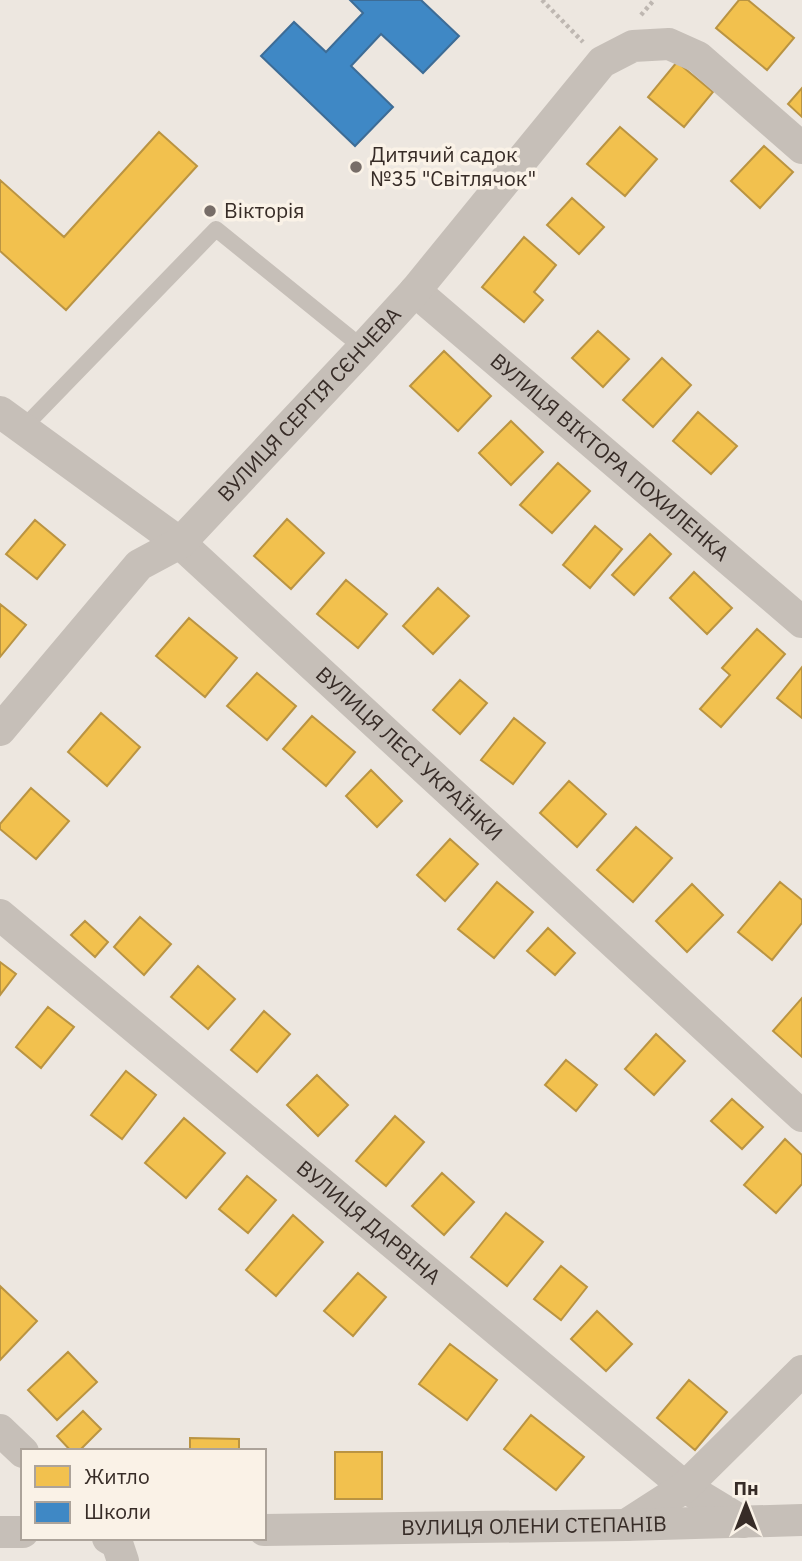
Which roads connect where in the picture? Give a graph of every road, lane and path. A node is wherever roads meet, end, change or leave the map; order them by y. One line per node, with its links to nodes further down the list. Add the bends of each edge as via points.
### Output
1 (542, 0): 2 (path)
2 (602, 62): 3 (street, via 633,46 669,44 698,57); 4 (street, ВУЛИЦЯ СЕРГІЯ СЄНЧЕВА)
3 (802, 148)
4 (415, 291): 5 (street, ВУЛИЦЯ СЕРГІЯ СЄНЧЕВА); 8 (street, ВУЛИЦЯ ВІКТОРА ПОХИЛЕНКА)
5 (363, 348): 6 (lane, via 216,229); 7 (street, ВУЛИЦЯ СЕРГІЯ СЄНЧЕВА)
6 (11, 421): 7 (street, ВУЛИЦЯ ЛЕСІ УКРАЇНКИ)
7 (180, 543): 9 (street, ВУЛИЦЯ СЕРГІЯ СЄНЧЕВА, via 139,565); 11 (street, ВУЛИЦЯ ЛЕСІ УКРАЇНКИ)
8 (802, 622)
9 (0, 730)
10 (0, 915): 15 (street, ВУЛИЦЯ ДАРВІНА)
11 (802, 1116)
12 (802, 1371): 15 (street)
13 (0, 1430): 14 (street)
14 (21, 1450)
15 (685, 1486): 17 (street, ВУЛИЦЯ ДАРВІНА); 18 (street)
16 (802, 1520): 17 (street, ВУЛИЦЯ ОЛЕНИ СТЕПАНІВ)
17 (743, 1522): 18 (street, ВУЛИЦЯ ОЛЕНИ СТЕПАНІВ)
18 (626, 1525): 19 (street, ВУЛИЦЯ ОЛЕНИ СТЕПАНІВ)
19 (266, 1530)
20 (0, 1532): 21 (street)
21 (21, 1532)
22 (112, 1540): 23 (street)
23 (123, 1561)

